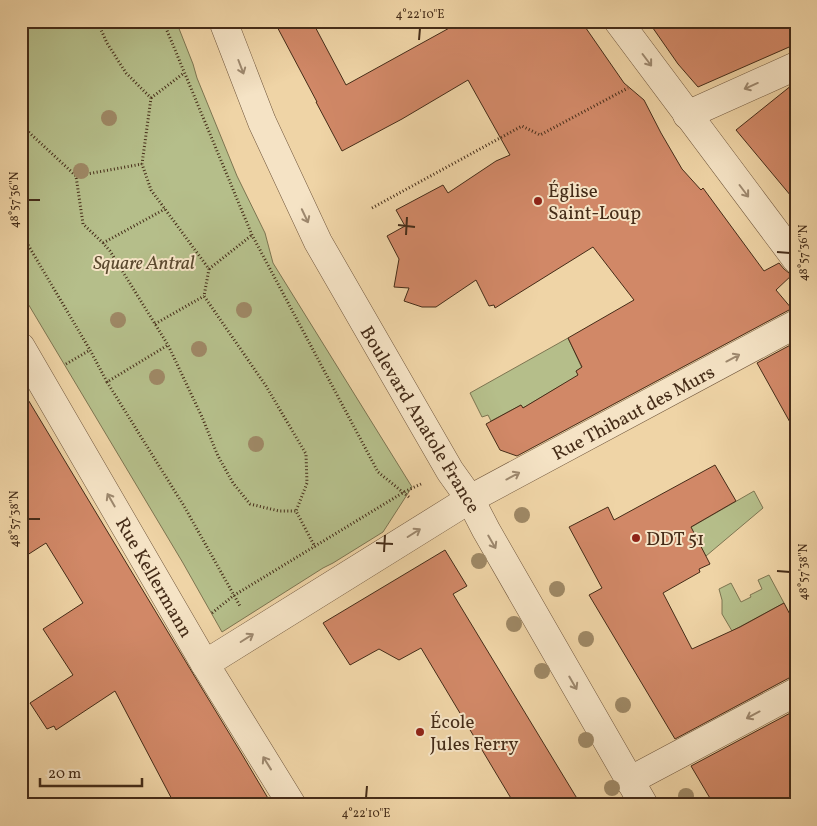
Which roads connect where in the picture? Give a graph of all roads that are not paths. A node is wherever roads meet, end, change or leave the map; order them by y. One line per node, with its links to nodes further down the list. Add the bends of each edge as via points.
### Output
1 (223, 21): 8 (street, Boulevard Anatole France, one-way to 8, via 262,122 318,242 450,471)
2 (618, 21): 4 (street, one-way to 4)
3 (796, 66): 4 (street, one-way to 4)
4 (687, 115): 5 (street, one-way to 5)
5 (796, 259)
6 (796, 324): 8 (street, Rue Thibaut des Murs, one-way to 6)
7 (21, 347): 9 (street, Rue Kellermann, one-way to 7)
8 (470, 499): 9 (street, Rue Thibaut des Murs, one-way to 8); 11 (street, Boulevard Anatole France, one-way to 11)
9 (205, 664): 12 (street, Rue Kellermann, one-way to 9)
10 (796, 692): 11 (street, one-way to 11)
11 (630, 781): 13 (street, Boulevard Anatole France)
12 (292, 805)
13 (644, 805)

